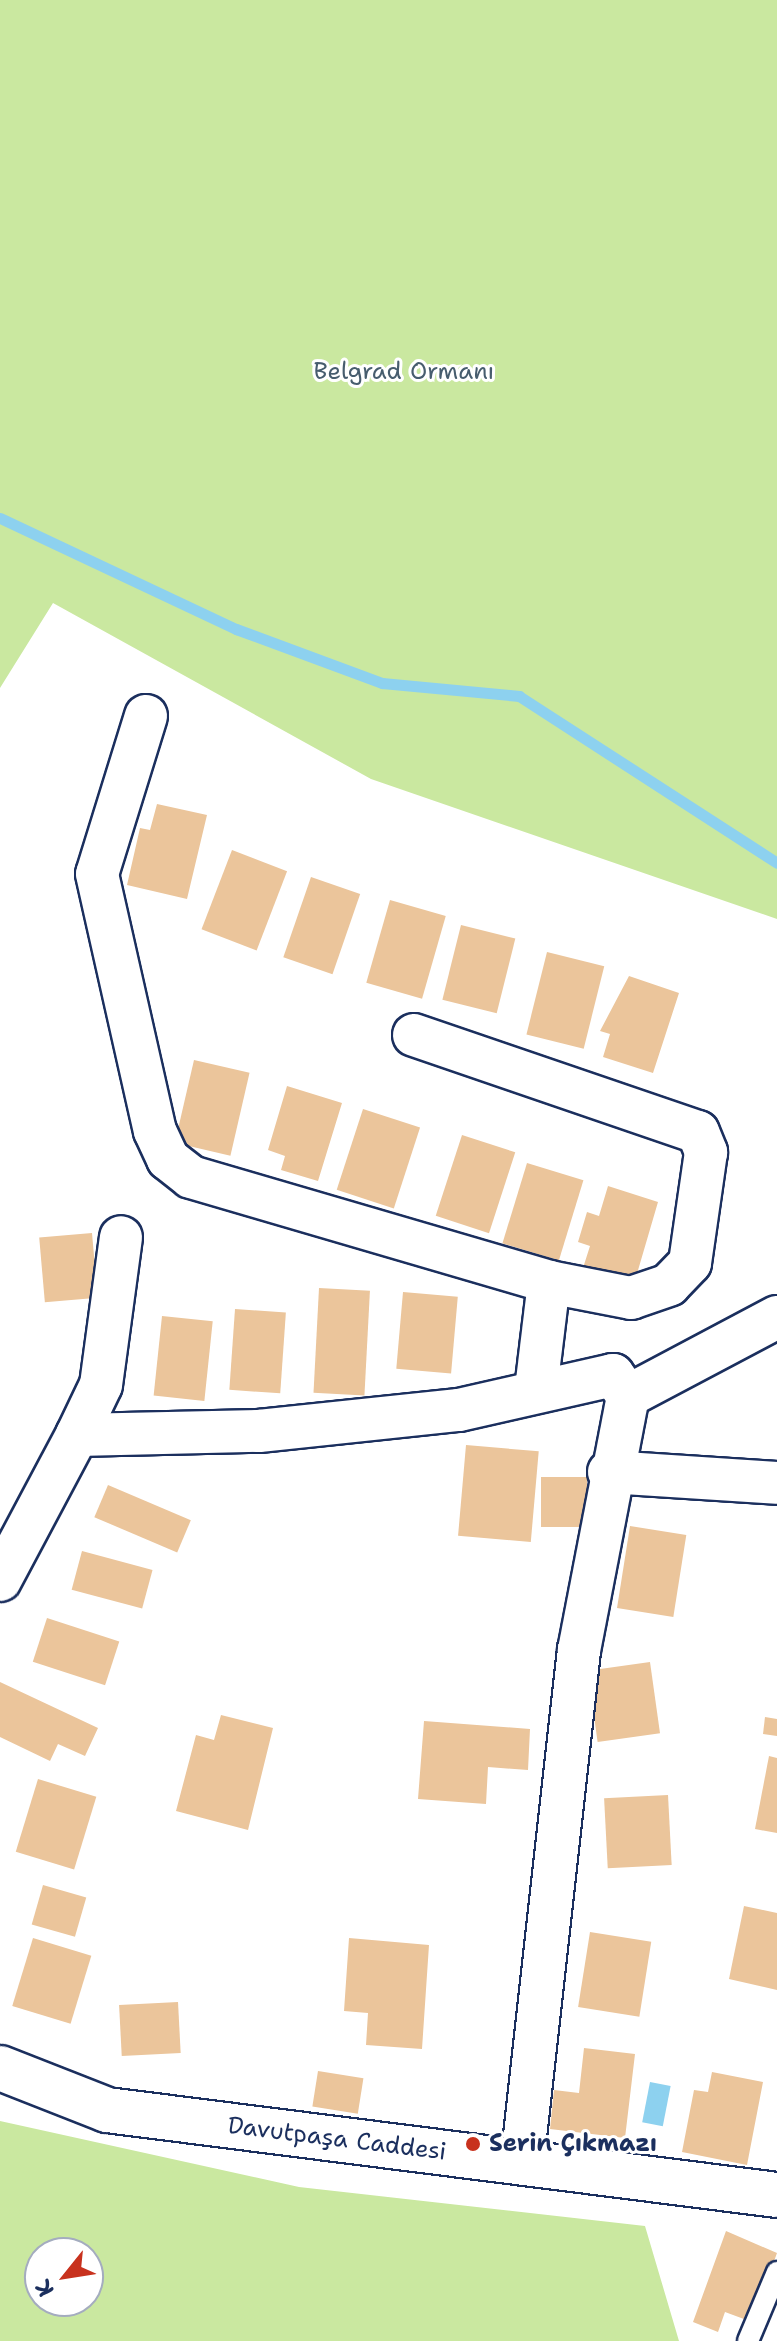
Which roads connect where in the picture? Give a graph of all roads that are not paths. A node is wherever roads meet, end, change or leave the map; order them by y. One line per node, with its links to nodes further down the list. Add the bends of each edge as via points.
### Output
1 (146, 716): 4 (street, via 97,874 155,1131 168,1159 191,1177)
2 (414, 1035): 4 (street, via 698,1132 706,1152 690,1263 669,1285 631,1298)
3 (121, 1237): 8 (street, via 101,1385)
4 (549, 1282): 6 (street)
5 (777, 1317): 7 (street)
6 (536, 1389): 7 (street, via 613,1375); 8 (street, via 459,1410 259,1431)
7 (628, 1396): 9 (street)
8 (77, 1435): 11 (street)
9 (609, 1472): 10 (street); 13 (street, via 579,1650)
10 (777, 1483)
11 (0, 1580)
12 (0, 2068): 13 (street, Davutpaşa Caddesi, via 107,2110)
13 (522, 2163): 14 (street, Davutpaşa Caddesi)
14 (777, 2195)
15 (777, 2272): 16 (lane)
16 (748, 2341)

